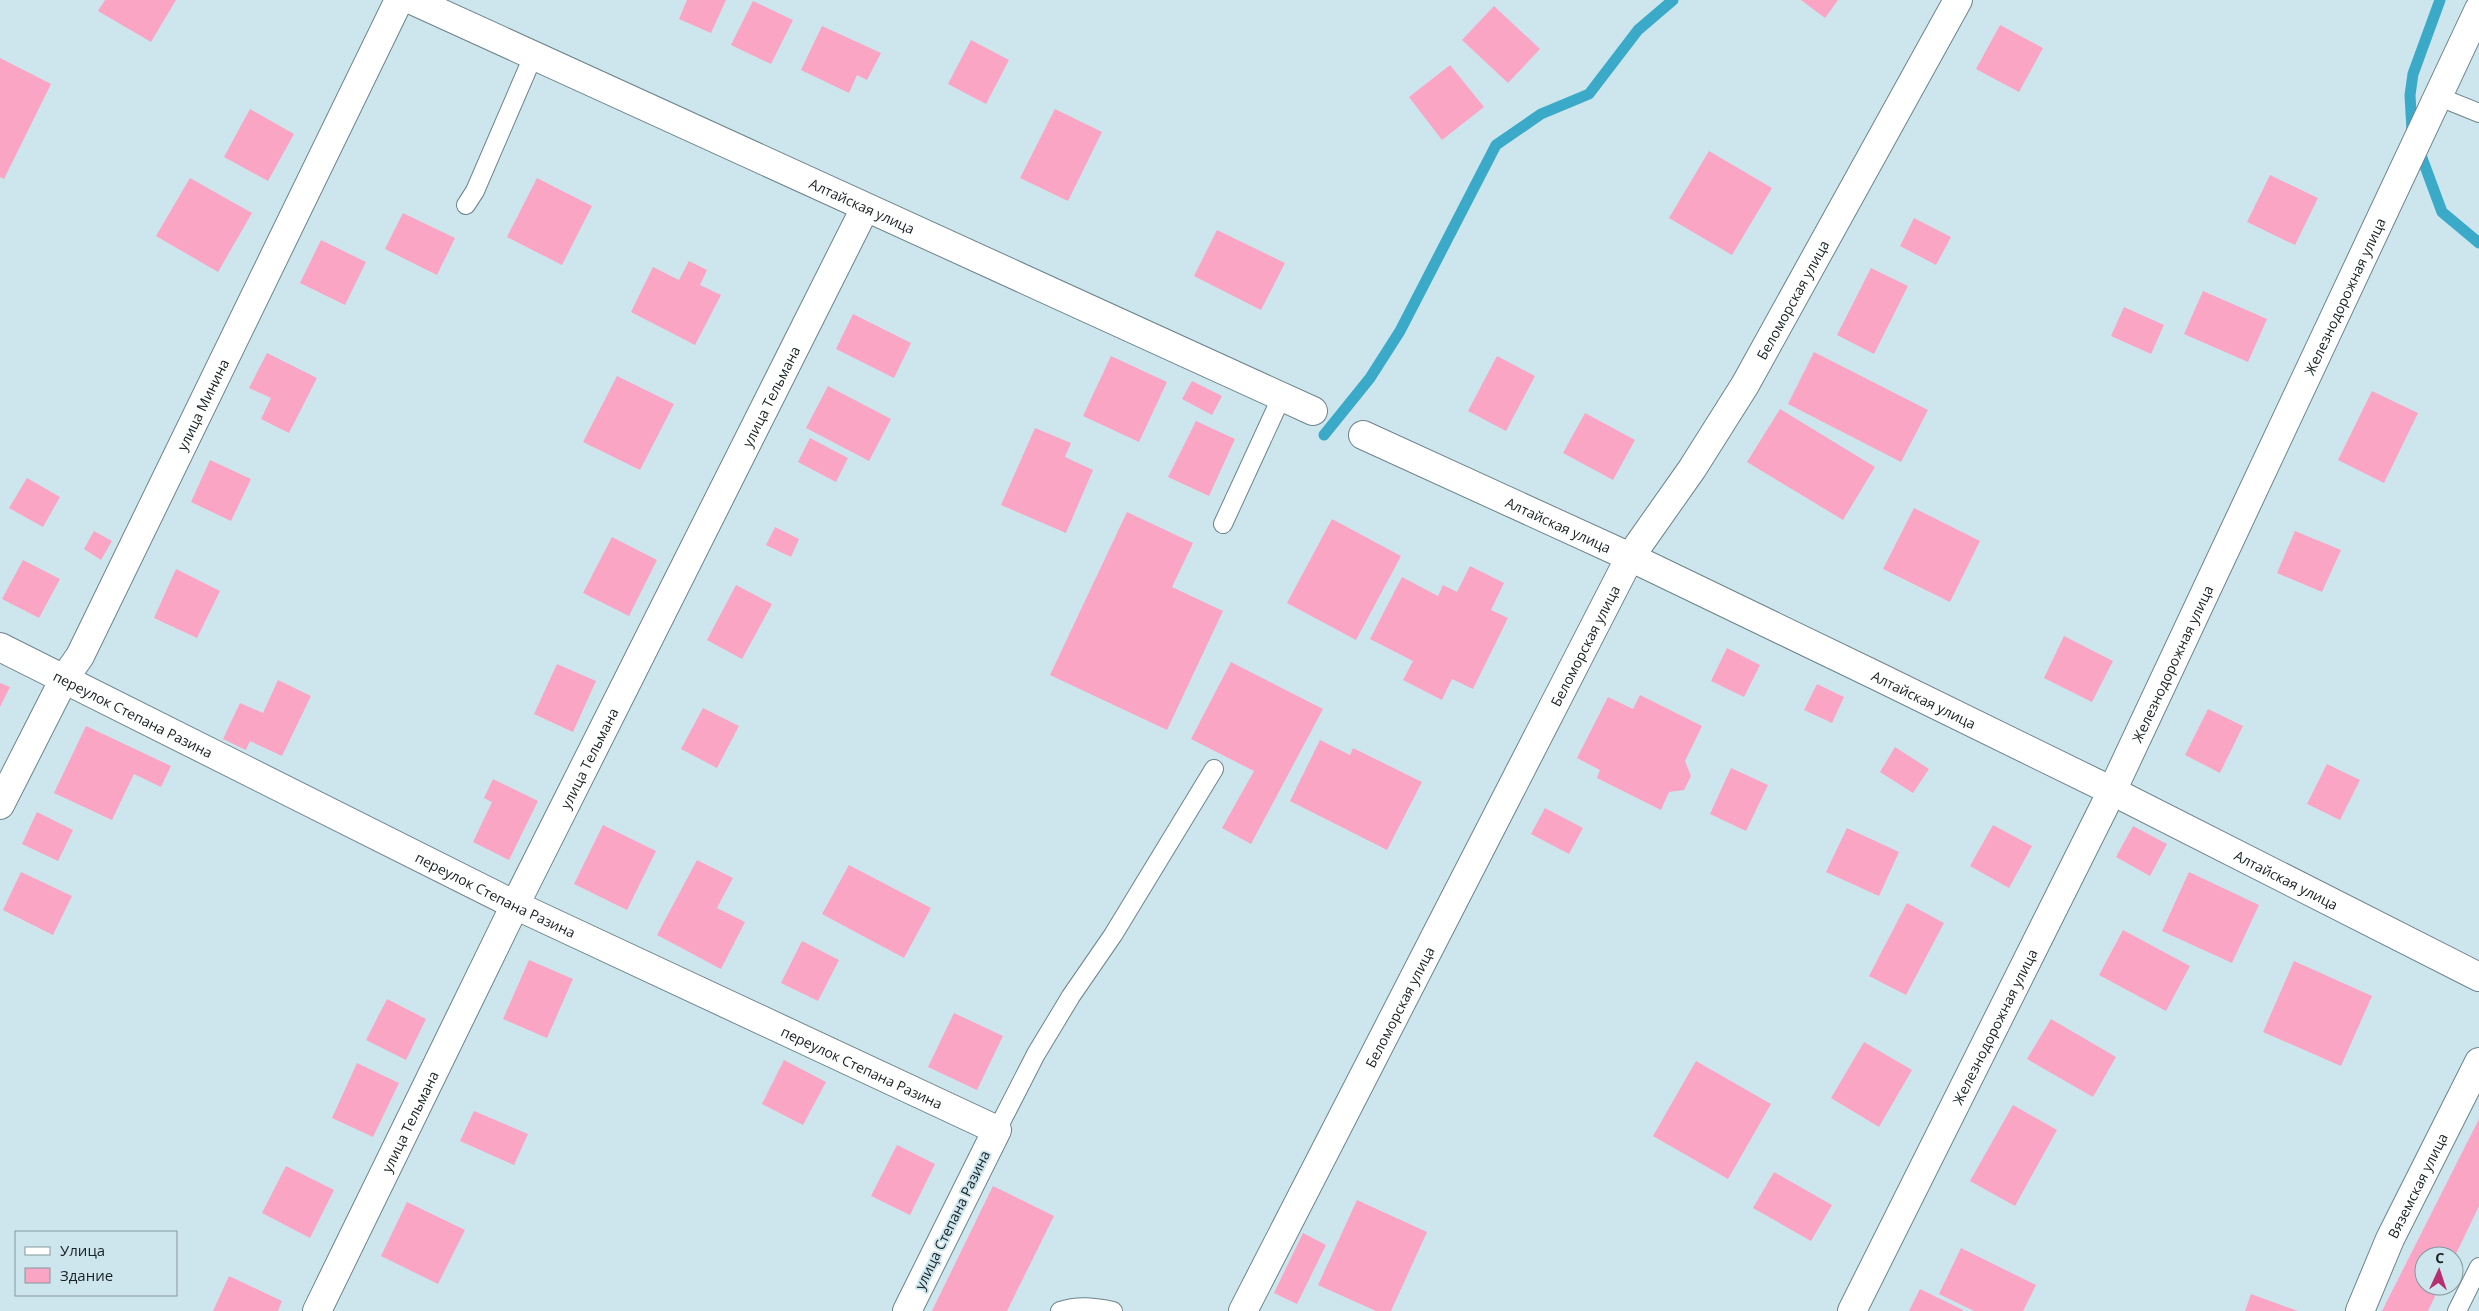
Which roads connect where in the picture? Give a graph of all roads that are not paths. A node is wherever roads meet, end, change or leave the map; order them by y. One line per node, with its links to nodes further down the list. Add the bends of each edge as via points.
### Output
1 (399, 0): 16 (street, улица Минина, via 84,648)
2 (412, 0): 5 (street, Алтайская улица)
3 (1958, 0): 14 (street, Беломорская улица, via 1745,385 1692,469)
4 (2479, 9): 6 (street, Железнодорожная улица)
5 (534, 54): 8 (lane, via 475,191); 9 (street, Алтайская улица)
6 (2437, 96): 7 (lane); 18 (street, Железнодорожная улица)
7 (2479, 113)
8 (466, 204)
9 (865, 208): 10 (street, Алтайская улица); 20 (street, улица Тельмана)
10 (1281, 398): 11 (street, Алтайская улица); 13 (lane)
11 (1313, 412)
12 (1363, 435): 14 (street, Алтайская улица)
13 (1223, 524)
14 (1630, 557): 18 (street, Алтайская улица); 29 (street, Беломорская улица)
15 (0, 647): 16 (street, переулок Степана Разина)
16 (64, 680): 19 (street, улица Минина); 20 (street, переулок Степана Разина)
17 (1214, 769): 23 (lane, via 1036,1054)
18 (2112, 791): 21 (street, Алтайская улица); 30 (street, Железнодорожная улица)
19 (0, 805)
20 (515, 905): 23 (street, переулок Степана Разина); 25 (street, улица Тельмана)
21 (2479, 977)
22 (2479, 1062): 31 (street, Вяземская улица, via 2390,1239)
23 (997, 1130): 26 (street, улица Степана Разина)
24 (2479, 1267): 32 (lane)
25 (317, 1311)
26 (907, 1311)
27 (1060, 1311): 28 (lane, via 1091,1307)
28 (1113, 1311)
29 (1243, 1311)
30 (1852, 1311)
31 (2360, 1311)
32 (2457, 1311)

